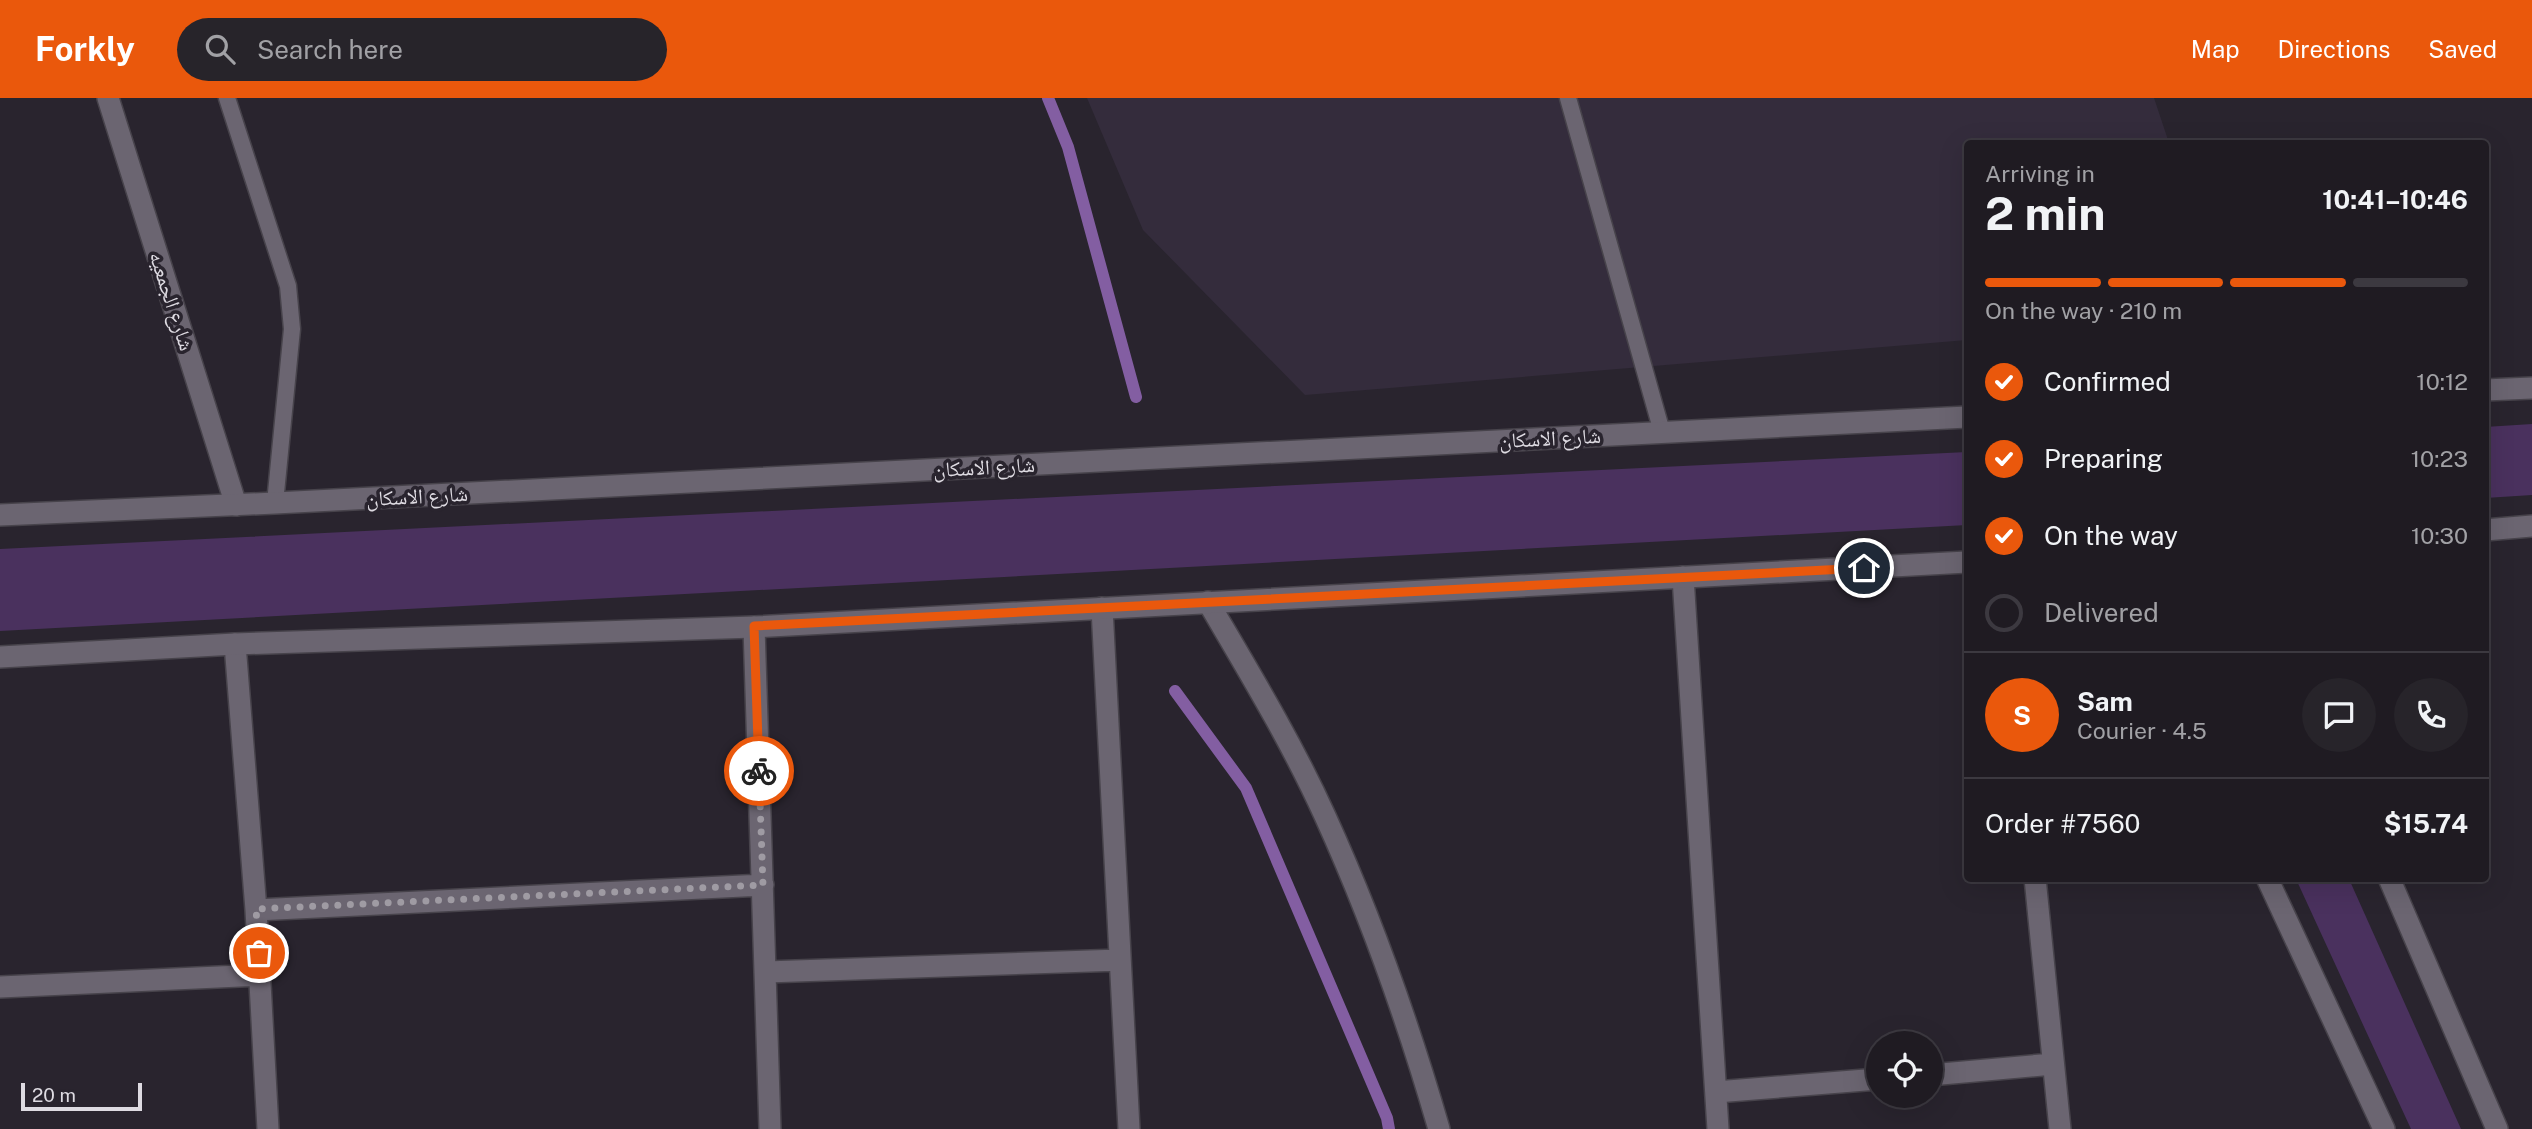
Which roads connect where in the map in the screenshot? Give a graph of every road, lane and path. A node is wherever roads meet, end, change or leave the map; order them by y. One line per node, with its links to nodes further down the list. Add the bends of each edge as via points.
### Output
1 (108, 98): 9 (street, شارع الجمعيه)
2 (227, 98): 8 (lane, via 288,286 292,329)
3 (1568, 98): 7 (lane)
4 (2532, 388): 5 (street)
5 (2489, 390)
6 (1964, 417): 7 (street, شارع الاسكان)
7 (1662, 432): 8 (street, شارع الاسكان)
8 (275, 503): 9 (street, شارع الاسكان)
9 (236, 505): 10 (street, شارع الاسكان)
10 (0, 515)
11 (2532, 526): 12 (street)
12 (2489, 530)
13 (1964, 562): 14 (street)
14 (1683, 577): 15 (street); 32 (street)
15 (1208, 602): 16 (street); 36 (street, via 1270,706 1324,814 1372,925)
16 (1102, 608): 17 (street); 25 (street)
17 (754, 626): 18 (street); 23 (street)
18 (235, 644): 19 (street); 24 (street)
19 (0, 657)
20 (2035, 882): 29 (street)
21 (2269, 882): 39 (street)
22 (2391, 882): 40 (street)
23 (763, 885): 24 (street); 26 (street)
24 (256, 909): 27 (street)
25 (1120, 960): 26 (street); 35 (street)
26 (766, 972): 34 (street)
27 (260, 975): 28 (street); 33 (street)
28 (0, 987)
29 (2053, 1065): 30 (street); 38 (street)
30 (1943, 1073)
31 (1866, 1080): 32 (street)
32 (1716, 1092): 37 (street)
33 (268, 1129)
34 (771, 1129)
35 (1129, 1129)
36 (1439, 1129)
37 (1718, 1129)
38 (2060, 1129)
39 (2384, 1129)
40 (2497, 1129)

